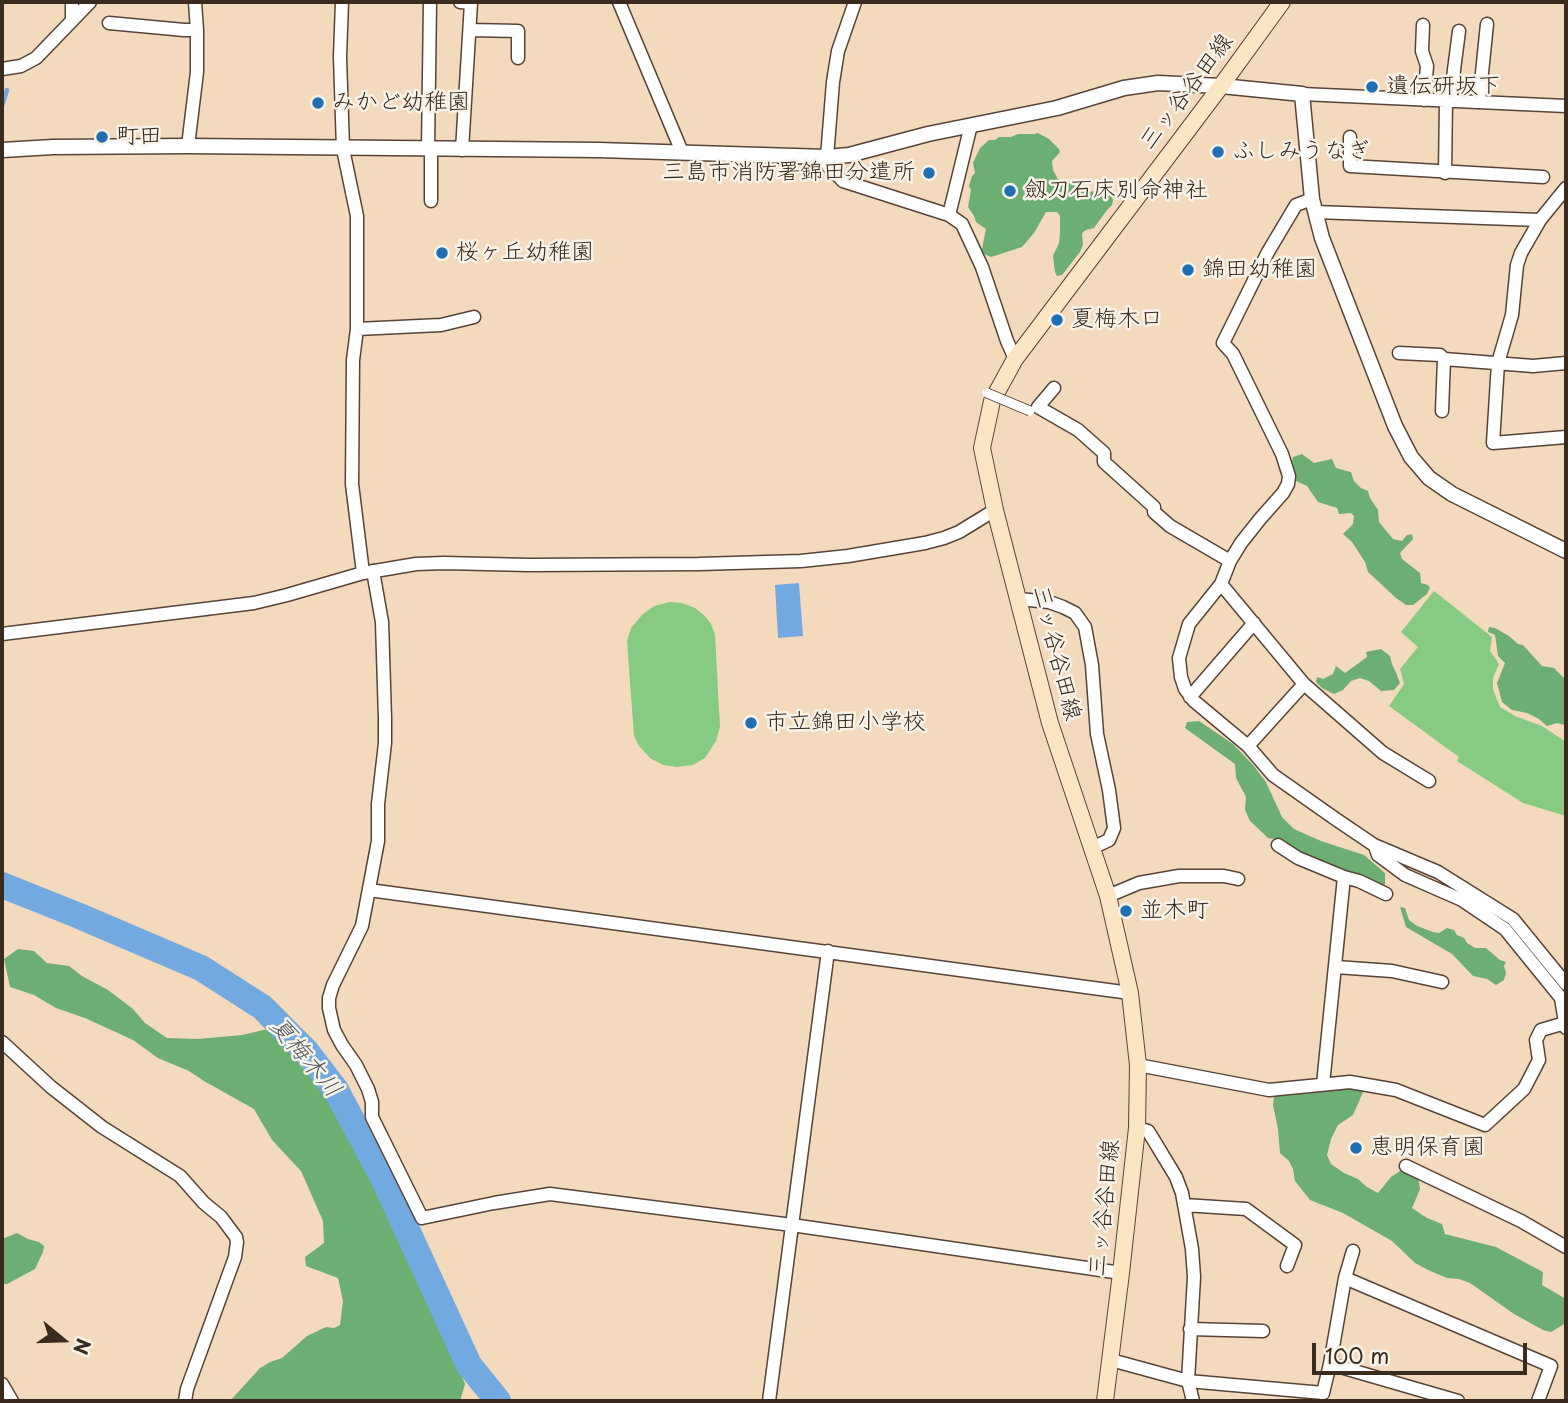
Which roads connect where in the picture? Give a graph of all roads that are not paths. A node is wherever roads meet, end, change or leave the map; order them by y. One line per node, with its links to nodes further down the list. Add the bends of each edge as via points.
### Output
1 (72, 2): 10 (street)
2 (90, 2): 10 (street)
3 (195, 2): 14 (street)
4 (342, 2): 28 (street)
5 (430, 2): 30 (street)
6 (460, 2): 15 (street, via 471,3)
7 (618, 2): 32 (street)
8 (855, 2): 33 (street, via 838,51)
9 (1282, 2): 19 (main road, 三ッ谷谷田線)
10 (72, 21): 18 (street, via 36,58)
11 (109, 23): 14 (street)
12 (1487, 24): 23 (street)
13 (1423, 25): 21 (street)
14 (197, 30): 27 (street)
15 (470, 30): 17 (street, via 518,31); 31 (street)
16 (1458, 31): 22 (street)
17 (518, 58)
18 (2, 69)
19 (1222, 86): 20 (street); 25 (street, via 1158,83); 44 (main road, 三ッ谷谷田線)
20 (1301, 94): 21 (street); 38 (street)
21 (1424, 100): 22 (street)
22 (1448, 101): 23 (street); 34 (street)
23 (1479, 102): 24 (street)
24 (1566, 106)
25 (971, 125): 33 (street); 39 (street)
26 (1350, 137): 34 (street, via 1350,166)
27 (188, 146): 28 (street); 29 (street)
28 (344, 149): 30 (street); 42 (street, via 357,216)
29 (2, 150)
30 (429, 150): 31 (street); 37 (street)
31 (462, 150): 32 (street)
32 (682, 152): 33 (street)
33 (827, 157): 39 (street, via 828,166 843,181)
34 (1445, 173): 35 (street)
35 (1543, 177)
36 (1566, 188): 40 (street)
37 (431, 201)
38 (1314, 206): 40 (street); 54 (street, via 1322,238 1411,457 1429,478 1452,494); 55 (street, via 1296,205 1223,343 1233,354 1289,475 1283,493)
39 (949, 215): 44 (street, via 965,229)
40 (1540, 220): 46 (street, via 1517,265 1512,315)
41 (474, 317): 42 (street, via 441,325)
42 (357, 329): 56 (street, via 352,484)
43 (1399, 354): 45 (street, via 1440,355)
44 (1016, 359): 53 (main road, 三ッ谷谷田線, via 992,401 982,448)
45 (1444, 359): 46 (street); 51 (street)
46 (1499, 363): 47 (street); 52 (street, via 1493,443)
47 (1566, 363)
48 (1054, 388): 55 (street, via 1038,407 1078,430 1104,453 1104,462 1170,526)
49 (987, 393): 50 (street, bridge)
50 (1030, 411)
51 (1442, 411)
52 (1566, 437)
53 (995, 510): 56 (street, via 934,541 801,561 432,563); 58 (main road, 三ッ谷谷田線)
54 (1566, 551)
55 (1230, 561): 57 (street)
56 (368, 572): 60 (street, via 254,603); 70 (street, via 382,622 385,718 378,841)
57 (1221, 584): 59 (street); 62 (street, via 1189,624 1182,642 1181,677)
58 (1019, 599): 67 (main road, 三ッ谷谷田線, via 1050,723); 67 (street, via 1063,607 1075,613 1085,627 1114,828 1109,840)
59 (1254, 623): 61 (street); 62 (street)
60 (2, 634)
61 (1304, 684): 63 (street); 64 (street, via 1383,753)
62 (1190, 697): 63 (street)
63 (1248, 746): 66 (street, via 1273,775)
64 (1429, 781)
65 (1278, 845): 68 (street)
66 (1374, 845): 76 (street, via 1438,872 1513,919); 78 (street, via 1378,855 1405,875 1462,900 1505,929 1561,998)
67 (1092, 848): 72 (main road, 三ッ谷谷田線)
68 (1344, 877): 71 (street); 74 (street)
69 (1238, 879): 72 (street, via 1179,876 1139,883)
70 (369, 890): 73 (street); 85 (street, via 362,926 329,998 331,1023 369,1089 372,1117 422,1218 550,1194)
71 (1386, 894)
72 (1108, 896): 77 (main road, 三ッ谷谷田線)
73 (828, 951): 77 (street); 85 (street)
74 (1336, 967): 75 (street, via 1392,971); 81 (street)
75 (1442, 982)
76 (1566, 983)
77 (1130, 993): 80 (main road, 三ッ谷谷田線)
78 (1565, 1026): 81 (street, via 1541,1030 1535,1040 1539,1060 1524,1088 1485,1125 1396,1090 1349,1082)
79 (2, 1042): 98 (street, via 102,1127 180,1176 236,1237 235,1256)
80 (1138, 1065): 81 (street, via 1269,1090); 82 (main road, 三ッ谷谷田線)
81 (1323, 1084)
82 (1137, 1128): 84 (street, via 1148,1131 1153,1139 1176,1177); 89 (main road, 三ッ谷谷田線)
83 (1406, 1166): 86 (street)
84 (1184, 1205): 88 (street, via 1246,1209 1295,1245); 91 (street, via 1194,1277)
85 (792, 1225): 89 (street); 99 (street)
86 (1566, 1247)
87 (1353, 1251): 90 (street)
88 (1287, 1266)
89 (1121, 1273): 93 (main road, 三ッ谷谷田線)
90 (1345, 1278): 94 (street); 103 (street, via 1551,1366)
91 (1190, 1329): 92 (street); 95 (street)
92 (1263, 1331)
93 (1111, 1360): 95 (street); 100 (main road, 三ッ谷谷田線)
94 (1330, 1364): 95 (street, via 1322,1393); 102 (street)
95 (1188, 1381): 101 (street)
96 (2, 1384): 97 (street)
97 (12, 1401)
98 (185, 1401)
99 (769, 1401)
100 (1105, 1401)
101 (1193, 1401)
102 (1458, 1401)
103 (1538, 1401)

